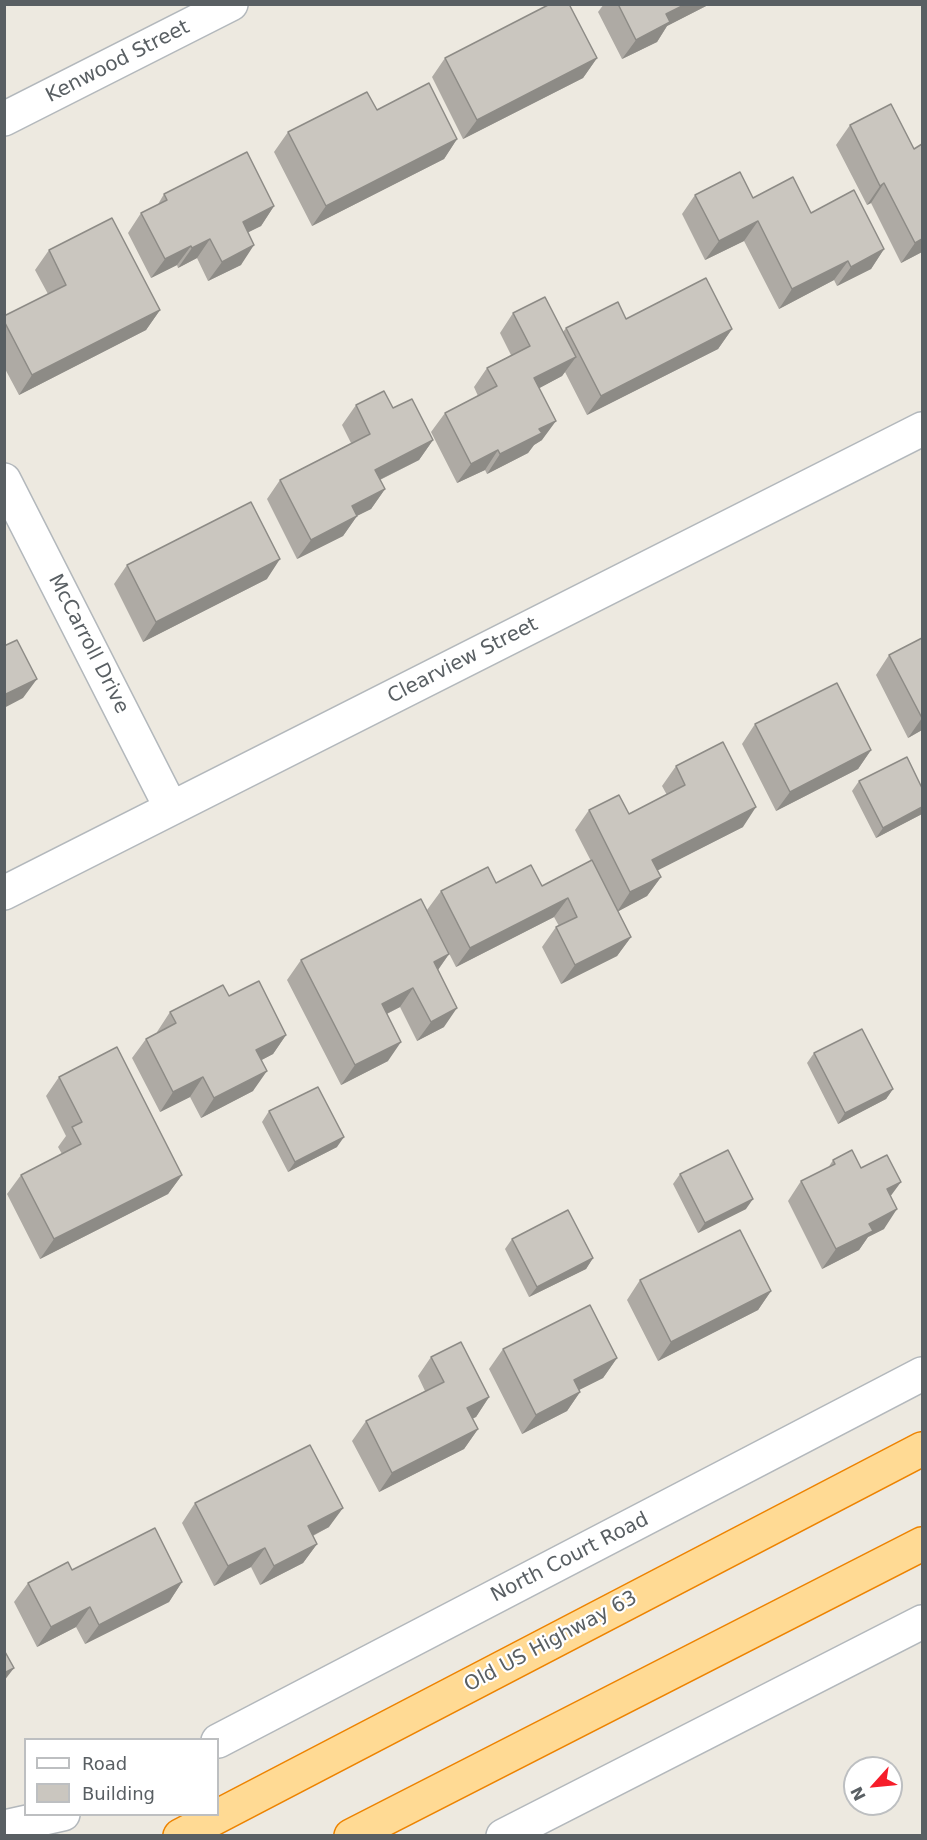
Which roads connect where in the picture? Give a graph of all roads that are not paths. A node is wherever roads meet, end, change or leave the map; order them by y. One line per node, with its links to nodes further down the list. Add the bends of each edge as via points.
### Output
1 (231, 4): 2 (street, Kenwood Street)
2 (4, 119)
3 (922, 429): 5 (street, Clearview Street)
4 (4, 480): 5 (street, McCarroll Drive)
5 (171, 808): 6 (street, Clearview Street)
6 (4, 892)
7 (922, 1374): 11 (street, North Court Road)
8 (922, 1449): 14 (highway, Old US Highway 63)
9 (922, 1544): 17 (highway)
10 (922, 1622): 18 (street)
11 (219, 1740)
12 (58, 1816): 15 (street)
13 (218, 1816): 16 (highway, Old US Highway 63)
14 (219, 1816)
15 (4, 1827)
16 (180, 1836)
17 (351, 1836)
18 (503, 1836)

